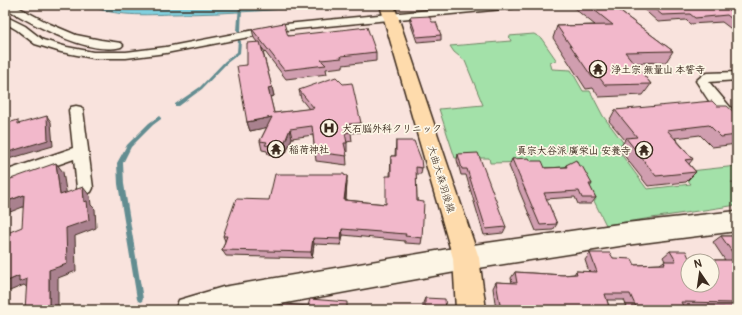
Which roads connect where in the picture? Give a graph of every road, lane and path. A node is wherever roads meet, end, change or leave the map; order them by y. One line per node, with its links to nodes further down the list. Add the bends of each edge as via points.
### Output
1 (7, 5): 7 (street, via 58,33 100,45)
2 (513, 5): 3 (street)
3 (389, 10): 7 (street); 15 (main road, 大曲大森羽後線)
4 (5, 19): 6 (street)
5 (5, 27): 6 (street)
6 (21, 28): 7 (street, via 39,42 93,55 126,55)
7 (210, 41)
8 (737, 76): 10 (street, via 708,77 702,81)
9 (76, 110): 11 (street)
10 (737, 124)
11 (80, 151): 12 (street); 13 (street)
12 (5, 177)
13 (85, 188)
14 (737, 220): 15 (street)
15 (466, 258): 16 (street, via 224,301); 17 (main road, 大曲大森羽後線)
16 (189, 310)
17 (471, 310)

